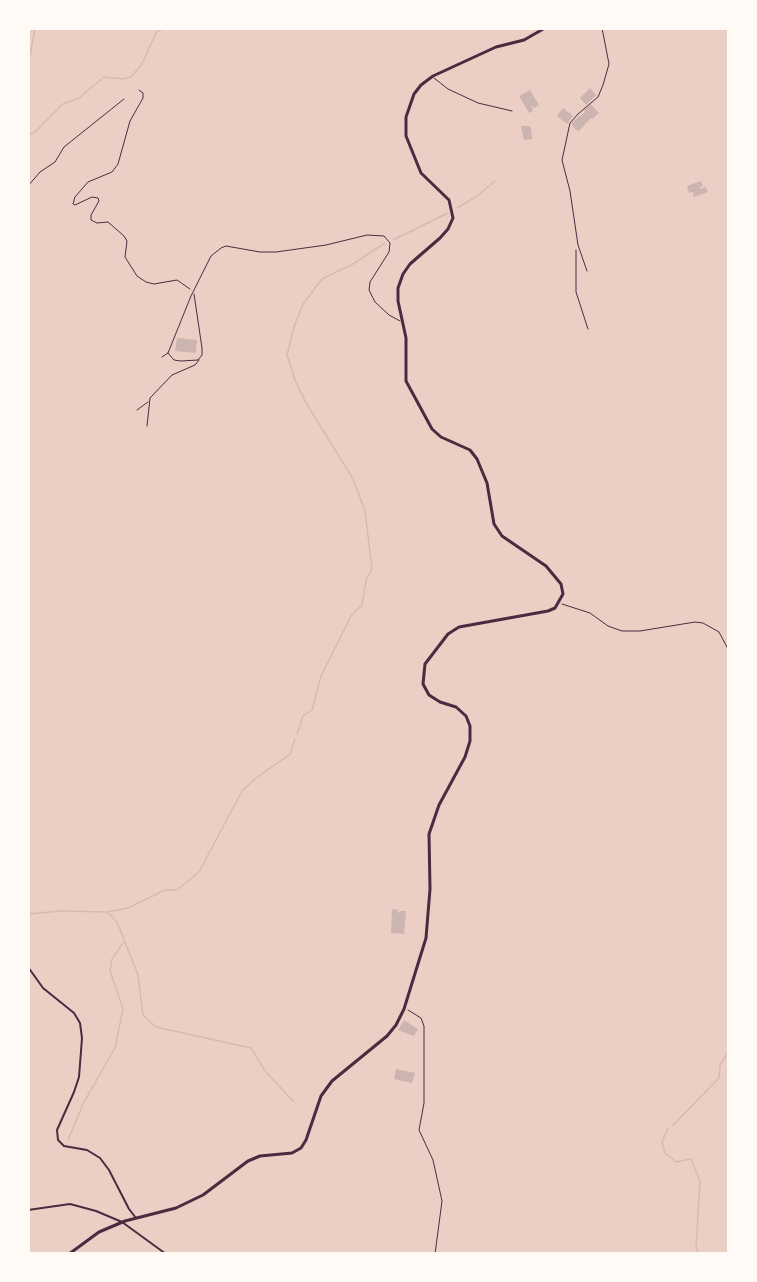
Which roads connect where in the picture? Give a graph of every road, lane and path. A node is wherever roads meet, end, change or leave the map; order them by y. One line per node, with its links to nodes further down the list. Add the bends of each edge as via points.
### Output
1 (545, 28): 3 (main road)
2 (602, 28): 8 (lane, via 609,64 603,85 598,97 570,123 563,149 562,166 570,186)
3 (433, 76): 6 (lane, via 448,89 478,103); 11 (main road, via 414,94 406,117 406,136 421,173 449,200 453,218 448,229 403,274 398,288)
4 (139, 90): 10 (path, via 143,99 130,120 118,164 112,172 88,182 73,204 98,198 91,220 108,222 124,236 125,257 137,276 154,284 177,280)
5 (124, 99): 7 (path, via 64,147 53,164)
6 (512, 111)
7 (28, 186)
8 (578, 245): 9 (lane); 12 (path, via 574,260 576,292)
9 (586, 271)
10 (194, 292): 11 (lane, via 212,256 226,246 276,252 380,235 388,239 390,248 370,282 369,293 389,315); 13 (lane); 15 (lane)
11 (402, 322): 19 (main road, via 406,381 412,394 432,429 470,450 477,459 487,483 494,524 502,537 553,574 561,584 563,594)
12 (588, 329)
13 (168, 353): 14 (lane); 15 (lane, via 174,360)
14 (162, 357)
15 (200, 358): 16 (lane, via 195,365 172,375)
16 (150, 398): 17 (lane); 18 (lane)
17 (137, 410)
18 (147, 426)
19 (559, 603): 20 (path, via 591,613 622,631 703,623 719,632); 24 (main road, via 548,611 459,627 425,664 423,684 429,695 466,716 470,741 429,834 426,938 396,1025 332,1081 321,1096 301,1148 248,1161 203,1195 176,1208)
20 (729, 649)
21 (28, 967): 24 (street, via 43,988 76,1014 81,1026 79,1077 57,1130 58,1141 99,1156)
22 (408, 1010): 28 (path, via 421,1018 424,1026 424,1103 419,1130 433,1160 442,1201)
23 (28, 1210): 25 (street, via 70,1204)
24 (136, 1218): 25 (main road)
25 (122, 1222): 26 (main road, via 99,1232); 27 (street)
26 (69, 1254)
27 (166, 1254)
28 (435, 1254)

